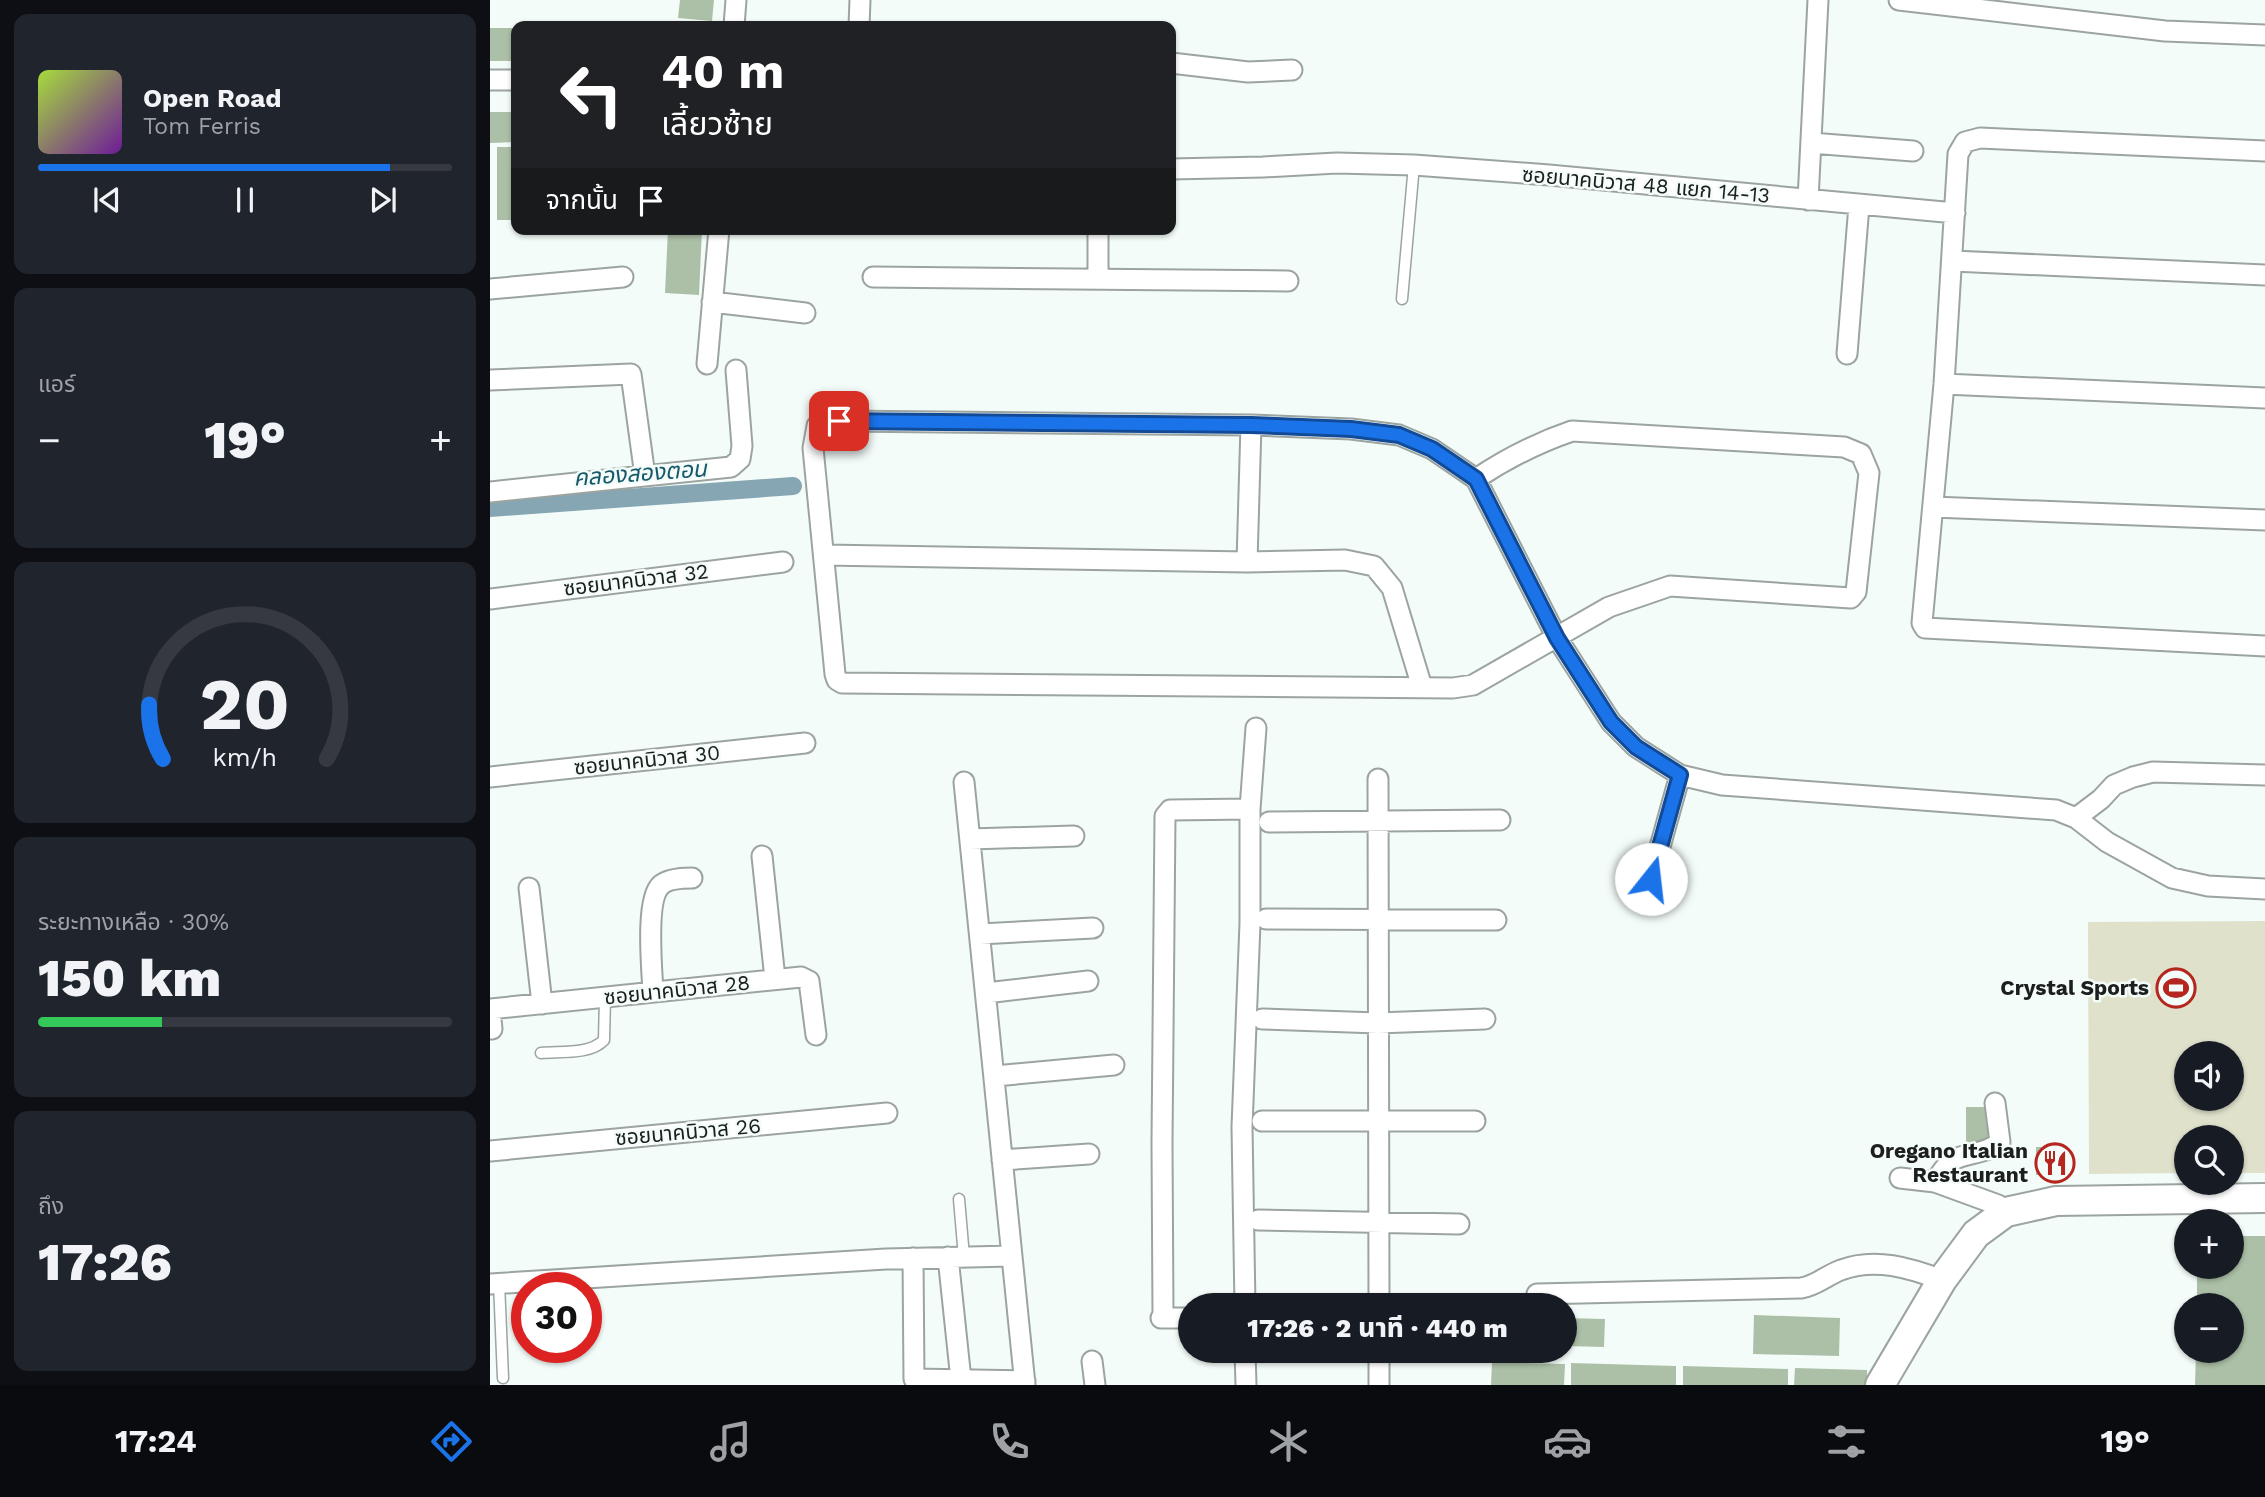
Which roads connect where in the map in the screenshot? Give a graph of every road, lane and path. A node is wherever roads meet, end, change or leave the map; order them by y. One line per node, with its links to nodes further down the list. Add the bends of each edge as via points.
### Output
1 (736, 0): 6 (street)
2 (860, 0): 7 (street)
3 (1818, 0): 13 (street)
4 (1899, 0): 5 (street)
5 (2047, 9): 8 (street, via 2165,31)
6 (734, 21)
7 (859, 21)
8 (2265, 35)
9 (1176, 64): 10 (street, via 1248,72)
10 (1292, 70)
11 (490, 80): 12 (street)
12 (511, 80)
13 (1811, 143): 14 (street); 18 (street)
14 (1913, 151)
15 (2265, 151): 20 (street, via 1980,138 1965,142 1958,155)
16 (1414, 165): 17 (street, ซอยนาคนิวาส 48 แยก 14-13); 18 (street, ซอยนาคนิวาส 48 แยก 14-13); 30 (lane)
17 (1176, 169)
18 (1808, 200): 19 (street, ซอยนาคนิวาส 48 แยก 14-13)
19 (1860, 205): 20 (street, ซอยนาคนิวาส 48 แยก 14-13); 33 (street)
20 (1955, 214): 23 (street)
21 (718, 235): 31 (street)
22 (1098, 235): 27 (street)
23 (1952, 261): 24 (street); 37 (street)
24 (2265, 275)
25 (624, 277): 29 (street)
26 (873, 277): 27 (street)
27 (1098, 279): 28 (street)
28 (1288, 281)
29 (490, 289)
30 (1402, 299)
31 (712, 302): 32 (street); 34 (street)
32 (805, 313)
33 (1847, 354)
34 (707, 364)
35 (736, 370): 40 (street, via 740,459 731,467)
36 (490, 380): 40 (street, via 631,374)
37 (1944, 384): 38 (street); 43 (street)
38 (2265, 398)
39 (1251, 425): 41 (street, via 1399,435 1432,449); 45 (street, via 839,421 817,426 813,448); 47 (street)
40 (645, 476): 42 (street)
41 (1476, 479): 49 (street); 49 (street, via 1507,458 1572,431 1844,447 1861,454 1869,473 1853,597 1670,586 1609,607)
42 (490, 492)
43 (1933, 507): 44 (street); 50 (street, via 1925,628)
44 (2265, 520)
45 (824, 555): 47 (street); 51 (street, via 835,674 842,684)
46 (783, 562): 48 (street, ซอยนาคนิวาส 32)
47 (1247, 562): 51 (street, via 1345,560 1374,566 1392,588)
48 (490, 599)
49 (1557, 638): 51 (street, via 1473,685); 54 (street, via 1611,722 1636,747)
50 (2265, 646)
51 (1422, 687)
52 (1256, 728): 59 (street)
53 (805, 743): 56 (street, ซอยนาคนิวาส 30)
54 (1680, 775): 60 (street, via 1722,785 2036,807); 68 (street)
55 (2265, 775): 60 (street, via 2153,772 2114,785)
56 (490, 778)
57 (1378, 779): 62 (street)
58 (964, 782): 65 (street)
59 (1250, 809): 112 (street, via 1242,1127); 115 (street, via 1170,810 1165,816 1161,1318)
60 (2076, 818): 70 (street, via 2107,842 2172,878 2208,886)
61 (1500, 820): 62 (street)
62 (1378, 821): 63 (street); 73 (street)
63 (1269, 822)
64 (1074, 836): 65 (street)
65 (970, 839): 75 (street)
66 (762, 856): 76 (street)
67 (692, 877): 78 (street, via 658,887 650,915)
68 (1651, 879)
69 (529, 888): 81 (street)
70 (2265, 888)
71 (1266, 919): 73 (street)
72 (1496, 920): 73 (street)
73 (1377, 921): 85 (street)
74 (1093, 928): 75 (street)
75 (980, 934): 79 (street)
76 (775, 979): 78 (street, ซอยนาคนิวาส 28); 87 (street, ซอยนาคนิวาส 28, via 810,981)
77 (1088, 981): 79 (street)
78 (653, 992): 80 (street, ซอยนาคนิวาส 28)
79 (986, 993): 90 (street)
80 (605, 997): 81 (street, ซอยนาคนิวาส 28); 88 (lane, via 604,1041 599,1046)
81 (542, 1004): 82 (street, ซอยนาคนิวาส 28)
82 (490, 1010): 86 (street)
83 (1262, 1019): 85 (street)
84 (1485, 1019): 85 (street)
85 (1378, 1023): 95 (street)
86 (490, 1029)
87 (816, 1035)
88 (541, 1053)
89 (1114, 1065): 90 (street)
90 (995, 1076): 98 (street)
91 (1995, 1103): 100 (street, via 2000,1142 1948,1163)
92 (887, 1113): 96 (street, ซอยนาคนิวาส 26)
93 (1262, 1121): 95 (street)
94 (1475, 1121): 95 (street)
95 (1378, 1122): 105 (street)
96 (490, 1151)
97 (1089, 1154): 98 (street)
98 (1002, 1160): 107 (street)
99 (1900, 1178): 100 (street)
100 (1935, 1182): 103 (street)
101 (2265, 1198): 103 (street, via 2056,1201)
102 (959, 1199): 108 (lane)
103 (2006, 1212): 110 (street, via 1976,1234)
104 (1258, 1220): 105 (street)
105 (1378, 1224): 106 (street); 113 (street)
106 (1459, 1224)
107 (1011, 1256): 108 (street); 121 (street)
108 (956, 1257): 109 (street); 120 (street)
109 (913, 1258): 111 (street); 120 (street, via 915,1379)
110 (1942, 1280): 114 (street, via 1909,1268 1873,1264 1844,1268 1801,1288); 125 (street)
111 (494, 1283): 119 (lane)
112 (1245, 1293)
113 (1379, 1293)
114 (1577, 1293)
115 (1178, 1318)
116 (1092, 1362): 122 (street)
117 (1245, 1363): 123 (street)
118 (1379, 1363): 124 (street)
119 (503, 1378)
120 (961, 1380): 121 (street)
121 (1025, 1383)
122 (1095, 1385)
123 (1245, 1385)
124 (1379, 1385)
125 (1880, 1385)

